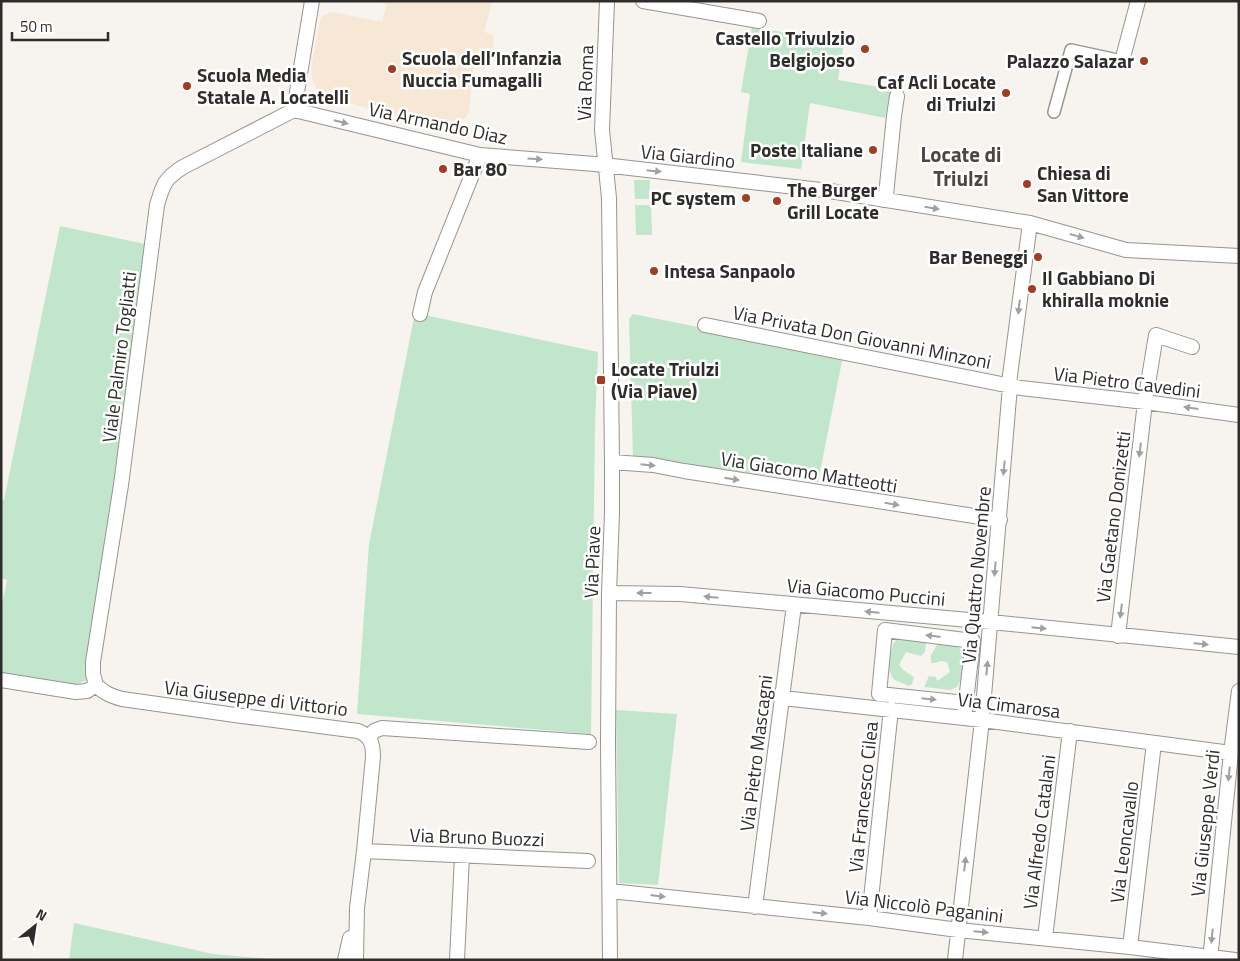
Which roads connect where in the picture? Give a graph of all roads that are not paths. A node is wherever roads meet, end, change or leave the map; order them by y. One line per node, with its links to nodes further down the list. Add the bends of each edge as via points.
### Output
1 (312, 1): 8 (street)
2 (606, 1): 11 (street, Via Roma, via 602,130)
3 (643, 1): 5 (street)
4 (1138, 1): 6 (street)
5 (759, 21)
6 (1122, 61): 9 (street, via 1071,50)
7 (897, 96): 12 (street)
8 (294, 110): 10 (street, Via Armando Diaz, one-way to 10); 29 (street, Viale Palmiro Togliatti, via 182,167 163,186 157,205 121,485 93,662)
9 (1054, 112)
10 (480, 155): 11 (street, Via Armando Diaz, one-way to 11); 15 (street, via 425,292)
11 (606, 165): 12 (street, Via Giardino, one-way to 12); 21 (street, Via Piave)
12 (884, 200): 13 (street, Via Giardino, one-way to 13)
13 (1030, 223): 14 (street, Via Giardino, one-way to 14, via 1126,250); 18 (street, Via Quattro Novembre, one-way to 18)
14 (1239, 256)
15 (420, 314)
16 (705, 325): 18 (street, Via Privata Don Giovanni Minzoni)
17 (1192, 348): 19 (street, Via Gaetano Donizetti, via 1156,335)
18 (1010, 386): 19 (street, Via Pietro Cavedini); 22 (street, Via Quattro Novembre, one-way to 22)
19 (1145, 402): 20 (street, Via Pietro Cavedini, one-way to 19); 26 (street, Via Gaetano Donizetti, one-way to 26)
20 (1239, 415)
21 (612, 462): 22 (street, Via Giacomo Matteotti, one-way to 22, via 653,465); 23 (street, Via Piave)
22 (1000, 520): 25 (street, Via Quattro Novembre, one-way to 25)
23 (609, 593): 24 (street, Via Giacomo Puccini, one-way to 23, via 680,594); 44 (street, Via Piave)
24 (794, 605): 25 (street, Via Giacomo Puccini, one-way to 24); 31 (street, Via Pietro Mascagni)
25 (991, 622): 26 (street, Via Giacomo Puccini, one-way to 26); 35 (street, Via Quattro Novembre, one-way to 25)
26 (1118, 636): 27 (street, Via Giacomo Puccini, one-way to 27)
27 (1239, 647)
28 (1, 680): 29 (street, via 76,692 87,691)
29 (96, 685): 37 (street, Via Giuseppe di Vittorio, via 111,696 122,699 358,730)
30 (1239, 691): 40 (street, Via Giuseppe Verdi)
31 (783, 698): 33 (street, Via Cimarosa); 45 (street, Via Pietro Mascagni)
32 (966, 703): 33 (street, one-way to 32); 33 (street, Via Francesco Cilea, one-way to 33, via 973,641 885,630); 34 (street)
33 (883, 704): 34 (street, Via Cimarosa); 47 (street, Via Francesco Cilea)
34 (964, 718): 35 (street, Via Cimarosa)
35 (982, 720): 36 (street, Via Cimarosa); 48 (street, Via Quattro Novembre, one-way to 35)
36 (1070, 731): 39 (street, Via Cimarosa); 49 (street, Via Alfredo Catalani)
37 (369, 738): 38 (street, via 382,728); 41 (street, via 373,752)
38 (589, 742)
39 (1154, 742): 40 (street, Via Cimarosa); 50 (street, Via Leoncavallo)
40 (1231, 753): 51 (street, Via Giuseppe Verdi, one-way to 51)
41 (364, 851): 42 (street, Via Bruno Buozzi); 46 (street)
42 (462, 856): 43 (street, Via Bruno Buozzi); 54 (street)
43 (588, 861)
44 (610, 891): 45 (street, Via Niccolò Paganini, one-way to 45); 55 (street, Via Piave)
45 (755, 907): 47 (street, Via Niccolò Paganini, one-way to 47)
46 (357, 908): 52 (street); 53 (street)
47 (869, 918): 48 (street, Via Niccolò Paganini)
48 (958, 930): 49 (street, Via Niccolò Paganini, one-way to 49); 56 (street, Via Quattro Novembre)
49 (1045, 938): 50 (street, Via Niccolò Paganini)
50 (1130, 947): 51 (street, Via Niccolò Paganini)
51 (1210, 958): 57 (street, Via Niccolò Paganini)
52 (345, 960)
53 (356, 960)
54 (457, 960)
55 (610, 960)
56 (955, 960)
57 (1235, 960)

